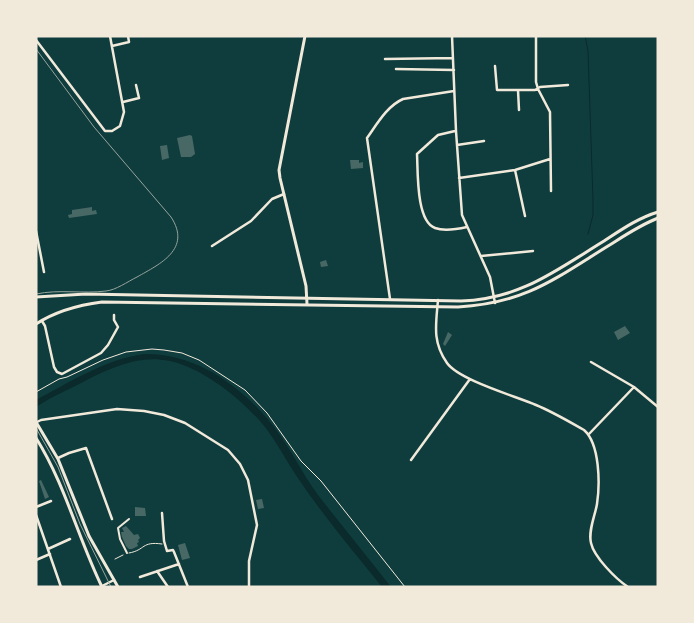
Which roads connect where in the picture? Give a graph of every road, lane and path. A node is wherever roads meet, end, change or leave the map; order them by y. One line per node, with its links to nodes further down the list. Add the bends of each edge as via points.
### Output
1 (110, 36): 7 (street)
2 (128, 36): 7 (street, via 129,42)
3 (304, 36): 27 (street, via 280,161)
4 (452, 36): 8 (street)
5 (536, 36): 15 (street)
6 (36, 40): 18 (street, via 105,131 120,126 124,112)
7 (112, 46): 18 (street)
8 (453, 58): 9 (street); 12 (street)
9 (385, 59)
10 (495, 66): 16 (street, via 497,90)
11 (396, 69): 12 (street)
12 (454, 70): 17 (street)
13 (136, 85): 18 (street, via 138,98)
14 (568, 85): 15 (street)
15 (538, 89): 16 (street); 23 (street, via 550,112)
16 (518, 90): 19 (street)
17 (454, 91): 20 (street); 41 (street, via 396,102 367,138)
18 (122, 102)
19 (519, 110)
20 (456, 131): 22 (street); 31 (street, via 438,135 417,154 422,211 428,224 436,229)
21 (484, 142): 22 (street)
22 (457, 145): 25 (street)
23 (551, 158): 24 (street); 26 (street)
24 (515, 170): 25 (street); 29 (street)
25 (459, 178): 31 (street, via 462,215)
26 (551, 191)
27 (284, 194): 33 (street, via 272,199 251,220); 39 (street)
28 (658, 212): 40 (street, via 626,226 523,289)
29 (525, 216)
30 (658, 218): 44 (street, via 636,228 549,283 524,295)
31 (467, 227): 35 (street)
32 (36, 231): 36 (street)
33 (212, 246)
34 (533, 251): 35 (street)
35 (481, 256): 40 (street, via 490,277)
36 (44, 272)
37 (159, 295): 38 (street); 39 (street); 43 (street)
38 (36, 297)
39 (307, 298): 41 (street); 45 (street)
40 (493, 298): 42 (street); 44 (street)
41 (390, 299): 42 (street)
42 (438, 300): 46 (street)
43 (159, 302): 45 (street); 48 (street, via 87,304)
44 (495, 303): 46 (street)
45 (307, 304): 46 (street)
46 (437, 307): 51 (street, via 435,327 443,356 451,368)
47 (114, 315): 48 (street, via 118,327 101,353 59,374 52,361)
48 (42, 321): 49 (street)
49 (36, 324)
50 (591, 362): 52 (street)
51 (470, 379): 56 (street, via 538,406); 59 (street)
52 (634, 387): 54 (street); 56 (street)
53 (36, 392): 83 (path, via 115,355 152,349 182,353 199,360 244,390 268,412 302,461)
54 (658, 407)
55 (36, 422): 58 (street); 82 (street, via 117,409 144,411 185,423 228,450 248,480 257,525 249,560)
56 (589, 434): 84 (street, via 596,452 599,489 590,540 594,551)
57 (36, 438): 78 (street, via 57,476)
58 (58, 458): 64 (street, via 86,448); 76 (street, via 84,526)
59 (411, 460)
60 (51, 501): 61 (street)
61 (36, 507)
62 (162, 514): 67 (street)
63 (36, 515): 68 (street)
64 (112, 519)
65 (129, 520): 69 (street, via 118,528)
66 (70, 540): 68 (street)
67 (163, 544): 69 (path, via 152,542); 73 (street, via 167,551 173,550)
68 (48, 549): 70 (street)
69 (127, 553): 71 (path)
70 (50, 554): 72 (street); 77 (street)
71 (115, 559)
72 (36, 560)
73 (179, 564): 74 (street); 81 (street)
74 (157, 571): 75 (street); 80 (street)
75 (140, 576)
76 (114, 580): 78 (street); 79 (street)
77 (61, 587)
78 (102, 587)
79 (118, 587)
80 (168, 587)
81 (188, 587)
82 (249, 587)
83 (405, 587)
84 (628, 587)

